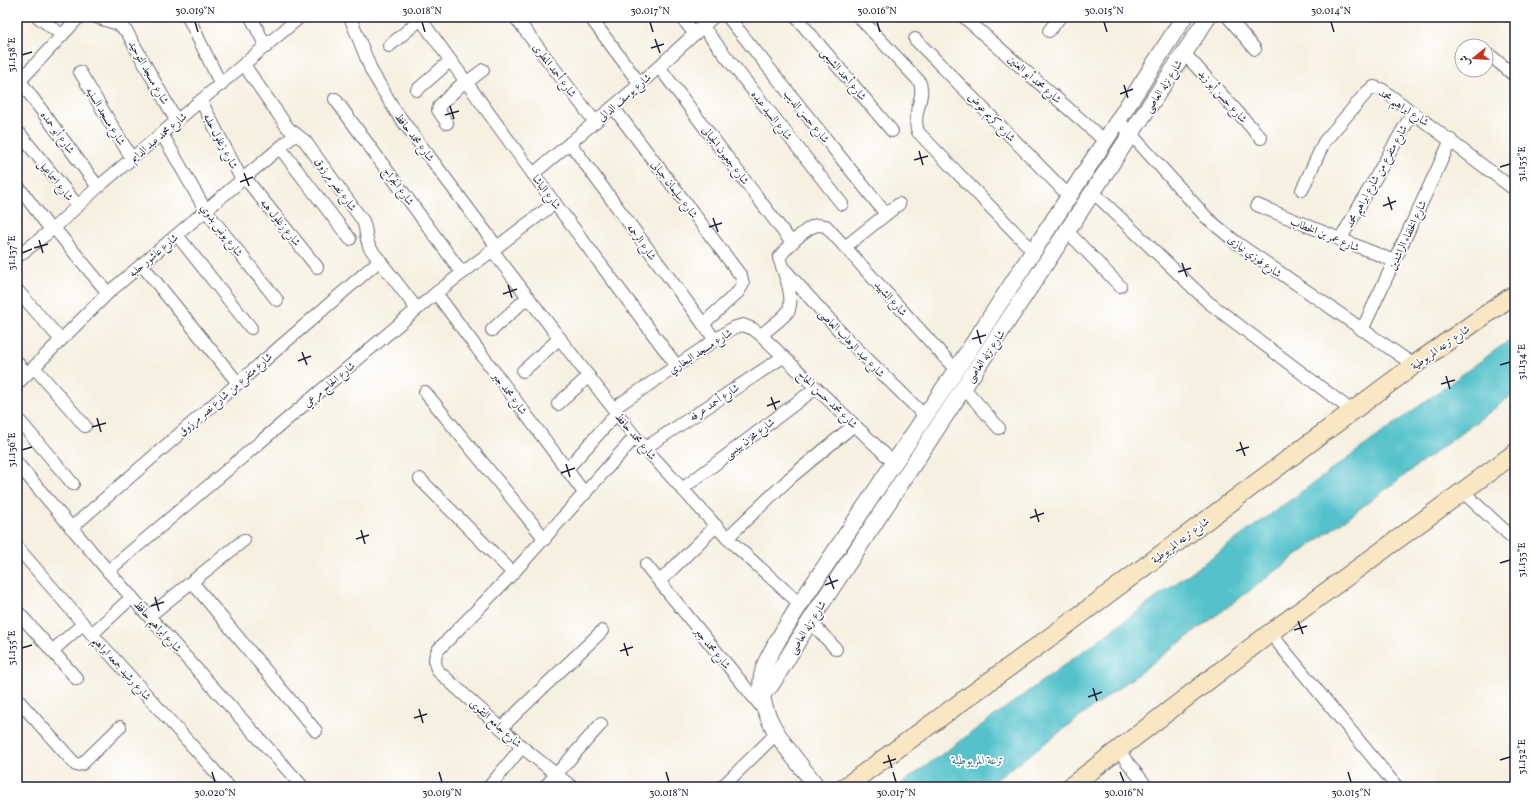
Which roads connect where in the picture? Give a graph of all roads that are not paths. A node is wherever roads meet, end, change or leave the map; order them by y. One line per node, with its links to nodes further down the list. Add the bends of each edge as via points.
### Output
1 (38, 17): 24 (street)
2 (79, 17): 24 (street)
3 (96, 17): 21 (street, شارع مسجد التوحيد)
4 (188, 17): 40 (street)
5 (252, 17): 27 (street)
6 (300, 17): 27 (street, شارع محمد عبد الدايم)
7 (350, 17): 83 (street, شارع محمد حافظ, via 372,72 396,112)
8 (516, 17): 48 (street, شارع أحمد المطرى)
9 (590, 17): 39 (street)
10 (681, 17): 22 (street, شارع السيد عبده)
11 (713, 17): 22 (street, شارع يوسف الدالى)
12 (728, 17): 75 (street, شارع حسن الديب)
13 (796, 17): 50 (street, شارع أحمد الشيمى)
14 (859, 17): 84 (street, via 923,88 915,118 918,132)
15 (1060, 17): 23 (street)
16 (1184, 17): 46 (street, شارع نزله العاصى)
17 (1208, 17): 29 (street, شارع نزله العاصى)
18 (1228, 17): 28 (street)
19 (420, 18): 26 (street); 31 (street, شارع الباشا)
20 (969, 19): 57 (street, شارع محمد أبو العنين)
21 (123, 20): 47 (street, شارع مسجد التوحيد, via 127,32)
22 (699, 30): 33 (street, شارع يوسف الدالى); 70 (street, شارع السيد عبده)
23 (1049, 31)
24 (62, 35): 37 (street)
25 (915, 39): 68 (street, شارع كريم عوض)
26 (389, 46)
27 (266, 47): 32 (street, شارع محمد عبد الدايم)
28 (1255, 49)
29 (1184, 53): 54 (street, شارع نزله العاصى); 55 (street, شارع حسن أبو زيد)
30 (1494, 58): 36 (street)
31 (450, 61): 38 (street, شارع الباشا); 41 (street)
32 (244, 65): 40 (street, شارع محمد عبد الدايم); 53 (street, شارع نصر مرزوق, via 288,128)
33 (659, 67): 39 (street, شارع يوسف الدالى); 81 (street, شارع جعيون الجبالى)
34 (483, 70): 38 (street)
35 (80, 72): 60 (street, شارع مسجد السنيه)
36 (1515, 76)
37 (18, 80): 64 (street, شارع أبو حمده)
38 (465, 82): 49 (street, via 440,105 438,110); 61 (street, شارع الباشا)
39 (640, 84): 44 (street, شارع يوسف الدالى)
40 (221, 85): 43 (street, شارع محمد عبد الدايم)
41 (416, 90)
42 (335, 99): 91 (street, شارع الجراج)
43 (201, 101): 47 (street, شارع محمد عبد الدايم); 62 (street, شارع زغلول حلبه)
44 (613, 107): 48 (street, شارع يوسف الدالى); 100 (street, شارع سليمان جبالى, via 741,276 743,284 738,292)
45 (1412, 112): 56 (street, شارع ابراهيم محمد); 65 (street, شارع ابراهيم محمد, via 1383,90 1374,87 1324,142); 80 (street, شارع متفرع من شارع ابراهيم محمد)
46 (1119, 121): 54 (street, شارع فوزي نيازى); 57 (street, شارع نزله العاصى)
47 (177, 122): 52 (street, شارع محمد عبد الدايم)
48 (595, 122): 58 (street, شارع يوسف الدالى)
49 (447, 123)
50 (892, 131)
51 (20, 134): 73 (street, شارع اسماعيل)
52 (162, 134): 60 (street, شارع محمد عبد الدايم); 74 (street, شارع يونس بدوي)
53 (296, 134): 59 (street, شارع عاشور حلبه); 86 (street, شارع نصر مرزوق, via 305,141 363,220 367,242)
54 (1131, 135): 67 (street, شارع نزله العاصى); 103 (street, شارع فوزي نيازى, via 1207,218 1236,243)
55 (1261, 138)
56 (1452, 140): 66 (street, شارع ابراهيم محمد); 87 (street, شارع الخلفاء الراشدين)
57 (1105, 142): 68 (street, شارع نزله العاصى)
58 (570, 143): 61 (street, شارع يوسف الدالى); 100 (street, شارع الرحمه)
59 (280, 148): 62 (street, شارع عاشور حلبه); 79 (street)
60 (132, 159): 64 (street, شارع محمد عبد الدايم)
61 (533, 174): 69 (street, شارع الباشا)
62 (244, 179): 74 (street, شارع عاشور حلبه); 89 (street, شارع زغلول هبه)
63 (17, 185): 76 (street)
64 (98, 187): 73 (street, شارع محمد عبد الدايم)
65 (1302, 190)
66 (1515, 190)
67 (1093, 192): 77 (street, شارع نزله العاصى); 124 (street, via 1208,302)
68 (1069, 196): 84 (street, شارع نزله العاصى)
69 (555, 203): 83 (street, شارع الحاج مرعي); 111 (street, شارع الباشا)
70 (842, 204)
71 (899, 204): 75 (street)
72 (1257, 205): 80 (street, شارع عمر بن الخطاب)
73 (78, 206): 76 (street, شارع محمد عبد الدايم)
74 (206, 211): 78 (street, شارع عاشور حلبه); 98 (street, شارع يونس بدوي)
75 (886, 214): 82 (street)
76 (53, 229): 85 (street, شارع محمد عبد الدايم); 95 (street)
77 (1068, 231): 92 (street); 121 (street, شارع نزله العاصى)
78 (177, 235): 88 (street, شارع عاشور حلبه); 101 (street)
79 (350, 239)
80 (1340, 240): 87 (street, شارع عمر بن الخطاب)
81 (792, 243): 82 (street, شارع الشهيد, via 809,228 817,225 826,226); 90 (street, via 779,258)
82 (845, 247): 113 (street, شارع الشهيد)
83 (495, 249): 91 (street, شارع الحاج مرعي); 97 (street, شارع محمد حافظ)
84 (1033, 251): 113 (street, شارع نزله العاصى)
85 (17, 257)
86 (380, 260): 99 (street, شارع نصر مرزوق); 116 (street, شارع متفرع من شارع نصر مرزوق)
87 (1394, 261): 103 (street, شارع الخلفاء الراشدين)
88 (142, 265): 95 (street, شارع عاشور حلبه); 116 (street)
89 (317, 267)
90 (782, 267): 104 (street, via 789,289 788,311); 125 (street, شارع عبد الوهاب العاصى, via 845,337)
91 (462, 273): 94 (street, شارع الحاج مرعي)
92 (1120, 286)
93 (17, 290): 106 (street)
94 (436, 293): 99 (street, شارع الحاج مرعي); 135 (street, شارع محمد جبر)
95 (108, 294): 106 (street, شارع عاشور حلبه)
96 (1515, 294): 110 (main road, شارع ترعه المريوطية)
97 (528, 297): 102 (street); 105 (street, شارع محمد حافظ)
98 (278, 300)
99 (417, 309): 151 (street, شارع الحاج مرعي)
100 (703, 324): 107 (street, شارع الرحمه)
101 (252, 328)
102 (492, 330)
103 (1362, 330): 110 (street, شارع فوزي نيازى)
104 (761, 335): 107 (street, شارع مسجد البخاري, via 743,325 733,328); 108 (street, شارع محمد حسن الحاج)
105 (560, 338): 114 (street); 115 (street, شارع محمد حافظ)
106 (60, 340): 112 (street, شارع عاشور حلبه)
107 (715, 340): 111 (street, شارع مسجد البخاري)
108 (783, 357): 118 (street, شارع محمد حسن الحاج); 131 (street, شارع أحمد عرفه)
109 (17, 362): 112 (street)
110 (1414, 365): 124 (main road, شارع ترعه المريوطية)
111 (677, 366): 123 (street, شارع مسجد البخاري)
112 (30, 370): 117 (street, شارع عاشور حلبه); 128 (street)
113 (956, 370): 119 (street, شارع نزله العاصى)
114 (523, 371)
115 (589, 376): 122 (street); 123 (street, شارع محمد حافظ)
116 (238, 383): 142 (street, شارع متفرع من شارع نصر مرزوق)
117 (17, 384)
118 (816, 388): 127 (street, شارع محمد حسن الحاج); 138 (street, شارع مخزن بيبسى)
119 (943, 390): 121 (street); 125 (street, شارع نزله العاصى)
120 (425, 392): 143 (street)
121 (960, 394): 129 (street); 149 (street, شارع نزله العاصى)
122 (558, 404)
123 (615, 411): 130 (street, شارع محمد حافظ); 135 (street, شارع مسجد البخاري)
124 (1352, 411): 185 (main road, شارع ترعه المريوطية)
125 (925, 416): 134 (street, شارع نزله العاصى)
126 (17, 418): 137 (street)
127 (854, 425): 134 (street, شارع محمد حسن الحاج); 144 (street, via 790,478)
128 (85, 426)
129 (999, 428)
130 (635, 437): 131 (street, شارع محمد حافظ); 140 (street)
131 (645, 448): 138 (street, شارع محمد حافظ)
132 (1515, 453): 139 (main road)
133 (17, 463): 142 (street, شارع ابراهيم حافظ)
134 (894, 463): 147 (street, شارع نزله العاصى)
135 (567, 469): 140 (street, شارع محمد جبر)
136 (420, 479): 152 (street)
137 (73, 484)
138 (682, 489): 141 (street, شارع محمد حافظ)
139 (1462, 491): 146 (street); 162 (main road)
140 (585, 494): 143 (street)
141 (716, 526): 144 (street, شارع محمد حافظ); 153 (street)
142 (71, 528): 151 (street, شارع ابراهيم حافظ)
143 (545, 538): 152 (street)
144 (727, 538): 156 (street, شارع محمد حافظ)
145 (244, 540): 154 (street)
146 (1515, 540)
147 (838, 547): 149 (street); 156 (street, شارع نزله العاصى)
148 (17, 548): 160 (street, شارع رشيد جمعه ابراهيم)
149 (852, 558): 159 (street, شارع نزله العاصى)
150 (646, 565): 153 (street, شارع محمد جبر)
151 (108, 571): 155 (street, شارع ابراهيم حافظ)
152 (513, 573): 172 (street, شارع جامع التقوى, via 438,650 435,663 438,671)
153 (660, 581): 169 (street, شارع محمد جبر)
154 (192, 582): 158 (street); 173 (street)
155 (132, 597): 158 (street, شارع ابراهيم حافظ); 163 (street)
156 (800, 604): 167 (street, شارع نزله العاصى, via 770,654 765,667)
157 (17, 611): 165 (street)
158 (150, 616): 179 (street, شارع ابراهيم حافظ)
159 (810, 621): 164 (street); 167 (street, شارع نزله العاصى, via 771,685)
160 (83, 624): 163 (street, شارع رشيد جمعه ابراهيم); 165 (street)
161 (602, 631): 172 (street)
162 (1270, 632): 176 (main road); 188 (street)
163 (92, 634): 178 (street, شارع رشيد جمعه ابراهيم)
164 (836, 649)
165 (52, 651): 166 (street)
166 (77, 680)
167 (761, 695): 169 (street, شارع نزله العاصى)
168 (17, 699): 171 (street, via 73,763 79,765)
169 (765, 712): 174 (street, شارع نزله العاصى)
170 (601, 724): 177 (street)
171 (120, 727)
172 (501, 728): 175 (street, شارع جامع التقوى)
173 (316, 731)
174 (778, 733): 183 (street); 184 (street, شارع نزله العاصى)
175 (522, 747): 177 (street, شارع جامع التقوى); 180 (street)
176 (1118, 750): 186 (main road); 187 (street)
177 (555, 774): 181 (street); 182 (street, شارع جامع التقوى)
178 (229, 787)
179 (303, 787)
180 (489, 787)
181 (545, 787)
182 (572, 787)
183 (722, 787)
184 (817, 787)
185 (845, 787)
186 (1070, 787)
187 (1147, 787)
188 (1397, 787)

